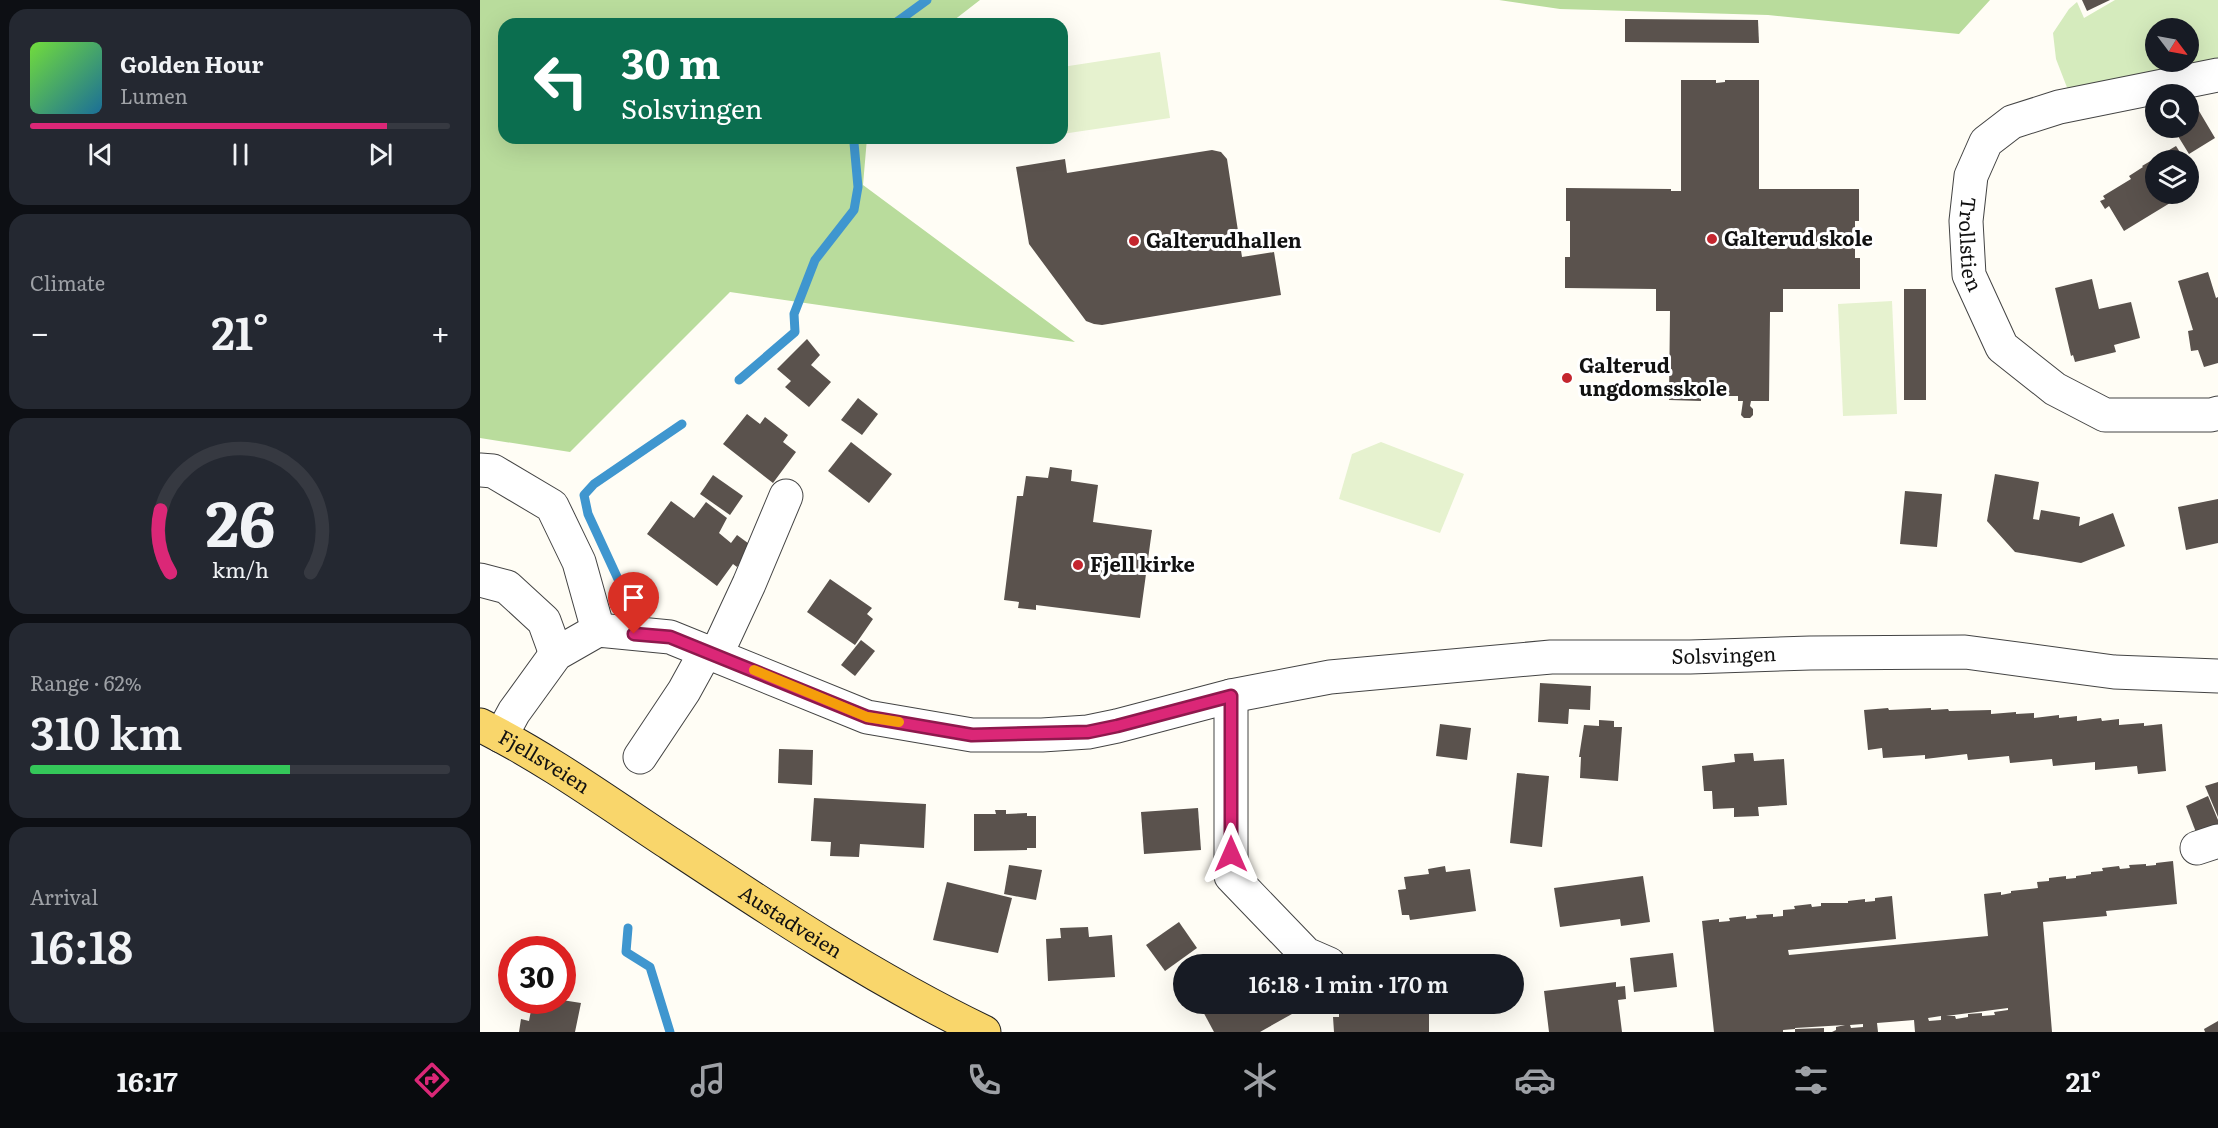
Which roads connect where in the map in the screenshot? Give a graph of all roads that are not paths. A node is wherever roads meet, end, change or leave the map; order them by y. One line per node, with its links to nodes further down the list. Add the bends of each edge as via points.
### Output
1 (2218, 75): 2 (street, Trollstien, via 2059,107 2012,122 1986,142 1971,176 1966,221 1969,275 2002,347 2055,388 2105,415)
2 (2218, 413)
3 (480, 470): 6 (street, via 494,471 552,506 579,562)
4 (786, 496): 7 (street, via 749,584)
5 (480, 580): 8 (street, via 507,587 544,621)
6 (598, 630): 7 (street, Solsvingen, via 670,637); 8 (street)
7 (711, 653): 10 (street, Solsvingen, via 867,717 972,735 1088,732); 12 (street)
8 (556, 654): 11 (street, via 514,712)
9 (2218, 676): 10 (street, Solsvingen, via 2114,672 1965,652 1551,657 1330,676)
10 (1231, 696): 14 (street, via 1231,876)
11 (491, 730): 13 (main road, Fjellsveien)
12 (639, 757)
13 (604, 800): 15 (main road, Austadveien, via 854,962)
14 (1306, 954)
15 (984, 1032)

